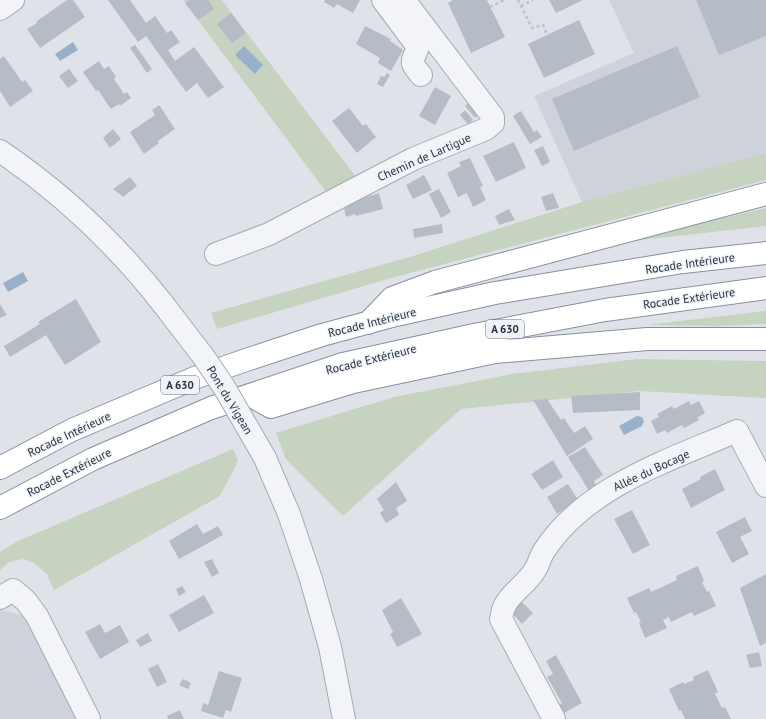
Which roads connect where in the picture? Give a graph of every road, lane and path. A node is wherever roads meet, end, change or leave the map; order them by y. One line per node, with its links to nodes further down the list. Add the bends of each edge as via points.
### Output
1 (13, 0): 9 (street)
2 (383, 0): 11 (street, via 418,47 412,61)
3 (404, 0): 15 (street, Chemin de Lartigue, via 493,117 493,123 486,129 413,159 269,234)
4 (504, 0): 8 (path)
5 (518, 0): 7 (path)
6 (533, 0): 7 (path)
7 (521, 6): 10 (path, via 532,28 543,25)
8 (490, 7)
9 (0, 9)
10 (547, 35)
11 (421, 75)
12 (0, 151): 25 (street, Pont du Vigean, bridge, via 87,220 143,278 224,387 265,458 289,514 330,647)
13 (766, 194): 17 (highway, via 435,282 392,298)
14 (766, 253): 17 (highway, Rocade Intérieure / A 630, via 683,262 495,293)
15 (216, 254)
16 (766, 288): 19 (highway, Rocade Extérieure / A 630, via 605,310 474,335 343,364)
17 (368, 323): 20 (highway, Rocade Intérieure / A 630, via 197,377 72,430)
18 (766, 339): 19 (highway, via 647,339 494,352 353,382 271,407)
19 (250, 395): 22 (highway, Rocade Extérieure / A 630, via 211,408 92,459)
20 (0, 468)
21 (766, 486): 26 (street, Allée du Bocage, via 737,431 618,484 581,510 559,532 544,551 535,571 504,607 501,619)
22 (0, 508)
23 (7, 594): 24 (street, via 26,601 37,616)
24 (89, 719)
25 (344, 719)
26 (554, 719)

